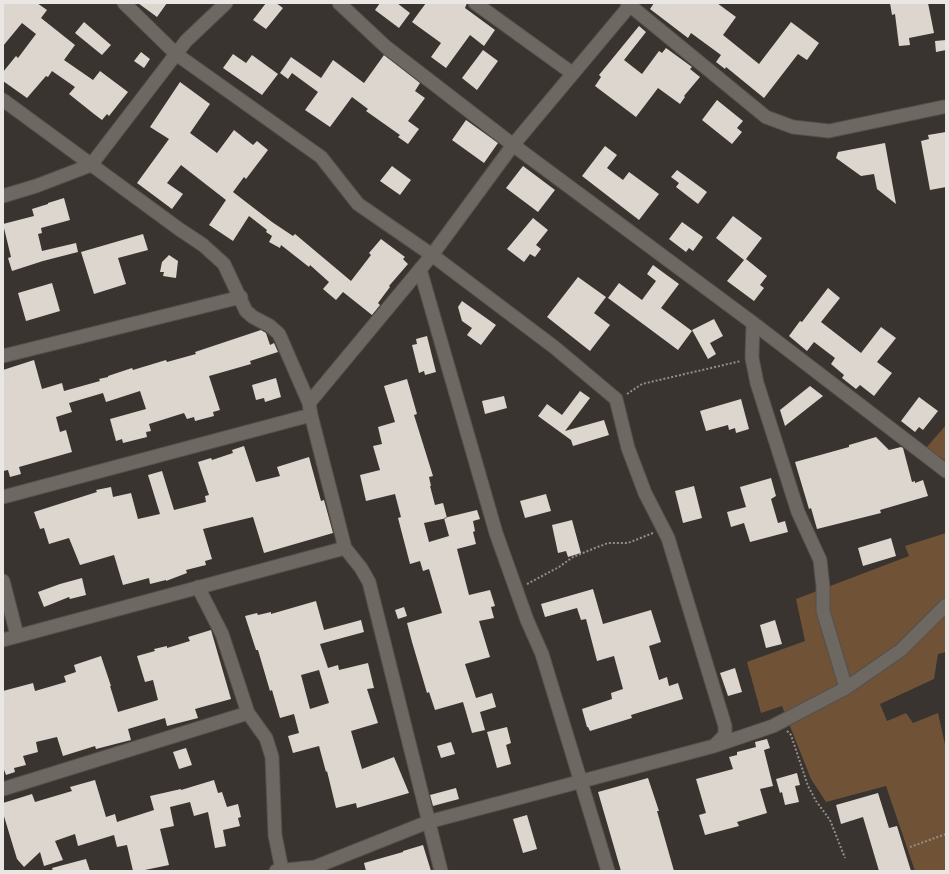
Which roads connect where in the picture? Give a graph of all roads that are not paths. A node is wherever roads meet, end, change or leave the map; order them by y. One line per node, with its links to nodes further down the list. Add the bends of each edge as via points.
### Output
1 (124, 3): 6 (street)
2 (226, 3): 6 (street)
3 (339, 3): 10 (street, via 386,47)
4 (475, 3): 7 (street)
5 (630, 4): 7 (street); 9 (street, via 766,117 793,127 829,131)
6 (176, 54): 11 (street); 13 (street, via 321,158 358,204)
7 (572, 73): 10 (street)
8 (3, 100): 11 (street)
9 (943, 107)
10 (513, 145): 13 (street); 16 (street)
11 (91, 165): 12 (street); 15 (street, via 203,245 224,264)
12 (3, 196)
13 (432, 255): 14 (street); 29 (street, via 554,347 616,399 628,448 645,493 668,538 726,726 725,735)
14 (420, 269): 18 (street); 30 (street, via 496,533 542,654)
15 (240, 297): 17 (street); 18 (street, via 246,311 279,334)
16 (753, 322): 19 (street); 27 (street, via 752,358 757,383 798,512 820,560 823,611)
17 (3, 356)
18 (310, 409): 20 (street); 21 (street)
19 (946, 471)
20 (3, 498)
21 (345, 548): 23 (street); 32 (street, via 369,582)
22 (3, 581): 25 (street)
23 (198, 587): 25 (street); 28 (street, via 222,634)
24 (946, 605): 27 (street, via 901,650)
25 (17, 635): 26 (street)
26 (3, 640)
27 (846, 688): 29 (street, via 773,726)
28 (248, 713): 31 (street); 33 (street, via 266,738 272,757)
29 (714, 746): 30 (street)
30 (582, 782): 32 (street); 35 (street)
31 (3, 789)
32 (428, 822): 33 (street, via 314,867); 34 (street)
33 (279, 871)
34 (440, 871)
35 (608, 871)

